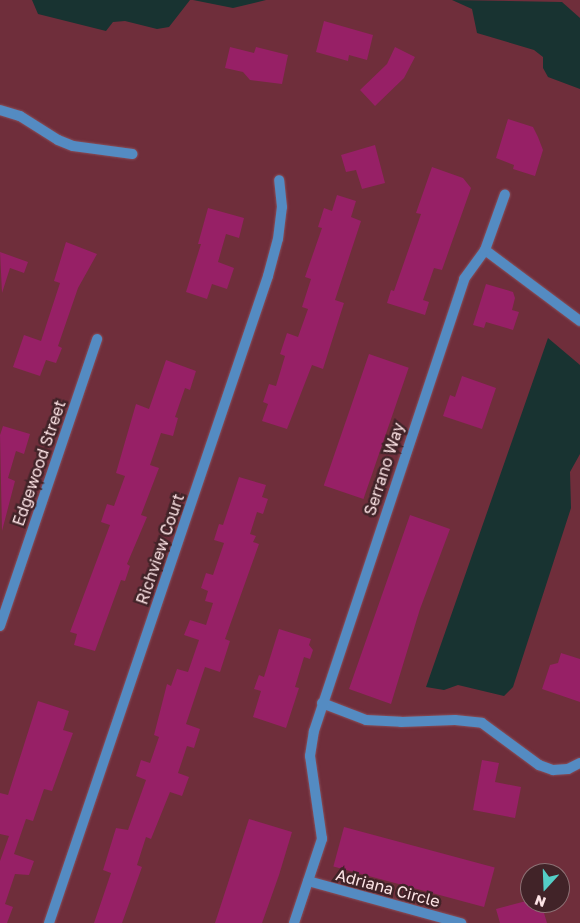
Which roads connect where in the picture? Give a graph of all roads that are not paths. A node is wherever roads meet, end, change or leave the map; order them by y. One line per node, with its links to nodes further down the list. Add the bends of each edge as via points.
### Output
1 (0, 104): 2 (street, via 73,146)
2 (132, 154)
3 (279, 180): 12 (street, Richview Court, via 282,207 268,276)
4 (505, 194): 5 (street, Serrano Way)
5 (485, 250): 6 (street); 9 (street, Serrano Way, via 464,279)
6 (580, 321)
7 (97, 339): 8 (street, Edgewood Street)
8 (0, 626)
9 (322, 704): 10 (street, via 366,720 482,723 539,765 553,770); 11 (street, Serrano Way, via 310,756 322,839)
10 (580, 764)
11 (308, 881): 13 (street, Serrano Way); 14 (street, Adriana Circle)
12 (49, 923)
13 (294, 923)
14 (460, 923)

